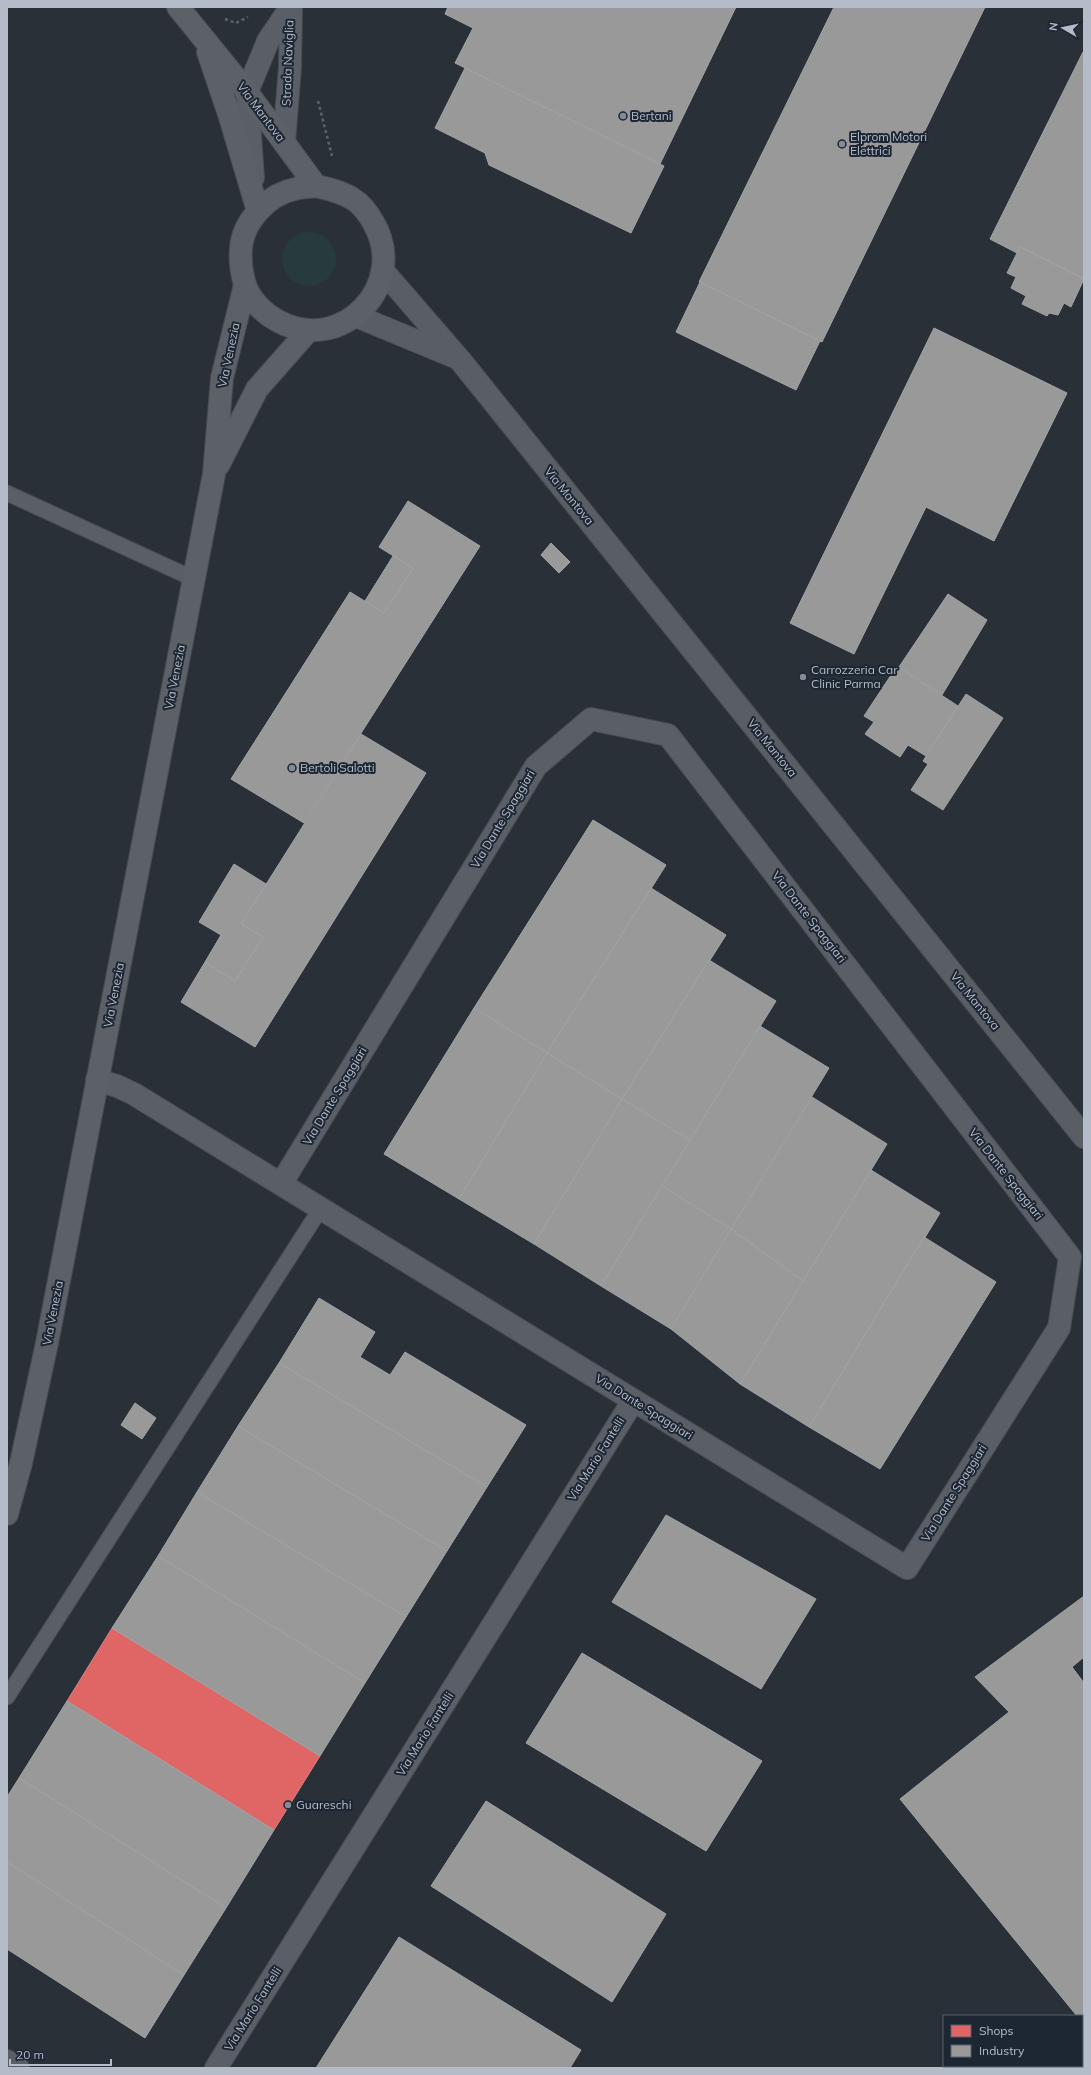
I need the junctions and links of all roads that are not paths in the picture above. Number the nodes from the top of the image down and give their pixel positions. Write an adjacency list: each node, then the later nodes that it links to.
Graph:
1 (178, 7): 3 (main road, Via Mantova)
2 (291, 7): 4 (street, Strada Naviglia); 5 (street, Strada Naviglia)
3 (204, 40): 4 (main road, Via Mantova); 7 (main road, Via Mantova)
4 (246, 92): 5 (main road, Via Mantova); 7 (street, Strada Naviglia)
5 (284, 142): 6 (main road, Via Mantova)
6 (316, 186): 7 (main road); 8 (main road)
7 (256, 207): 9 (main road)
8 (383, 270): 10 (main road); 12 (main road, Via Mantova)
9 (245, 285): 11 (main road); 13 (main road, Via Venezia)
10 (356, 316): 11 (main road); 12 (main road, Via Mantova)
11 (308, 331): 13 (main road, Via Venezia)
12 (460, 360): 17 (main road, Via Mantova)
13 (214, 474): 15 (main road, Via Venezia)
14 (7, 493): 15 (lane)
15 (194, 579): 16 (main road, Via Venezia)
16 (97, 1080): 18 (street, Via Dante Spaggiari); 21 (main road, Via Venezia)
17 (1084, 1137)
18 (281, 1184): 19 (street, Via Dante Spaggiari); 20 (street, Via Dante Spaggiari)
19 (321, 1208): 20 (street, Via Dante Spaggiari); 22 (lane)
20 (633, 1400): 23 (street, Via Mario Fantelli)
21 (7, 1514)
22 (7, 1698)
23 (216, 2068)

